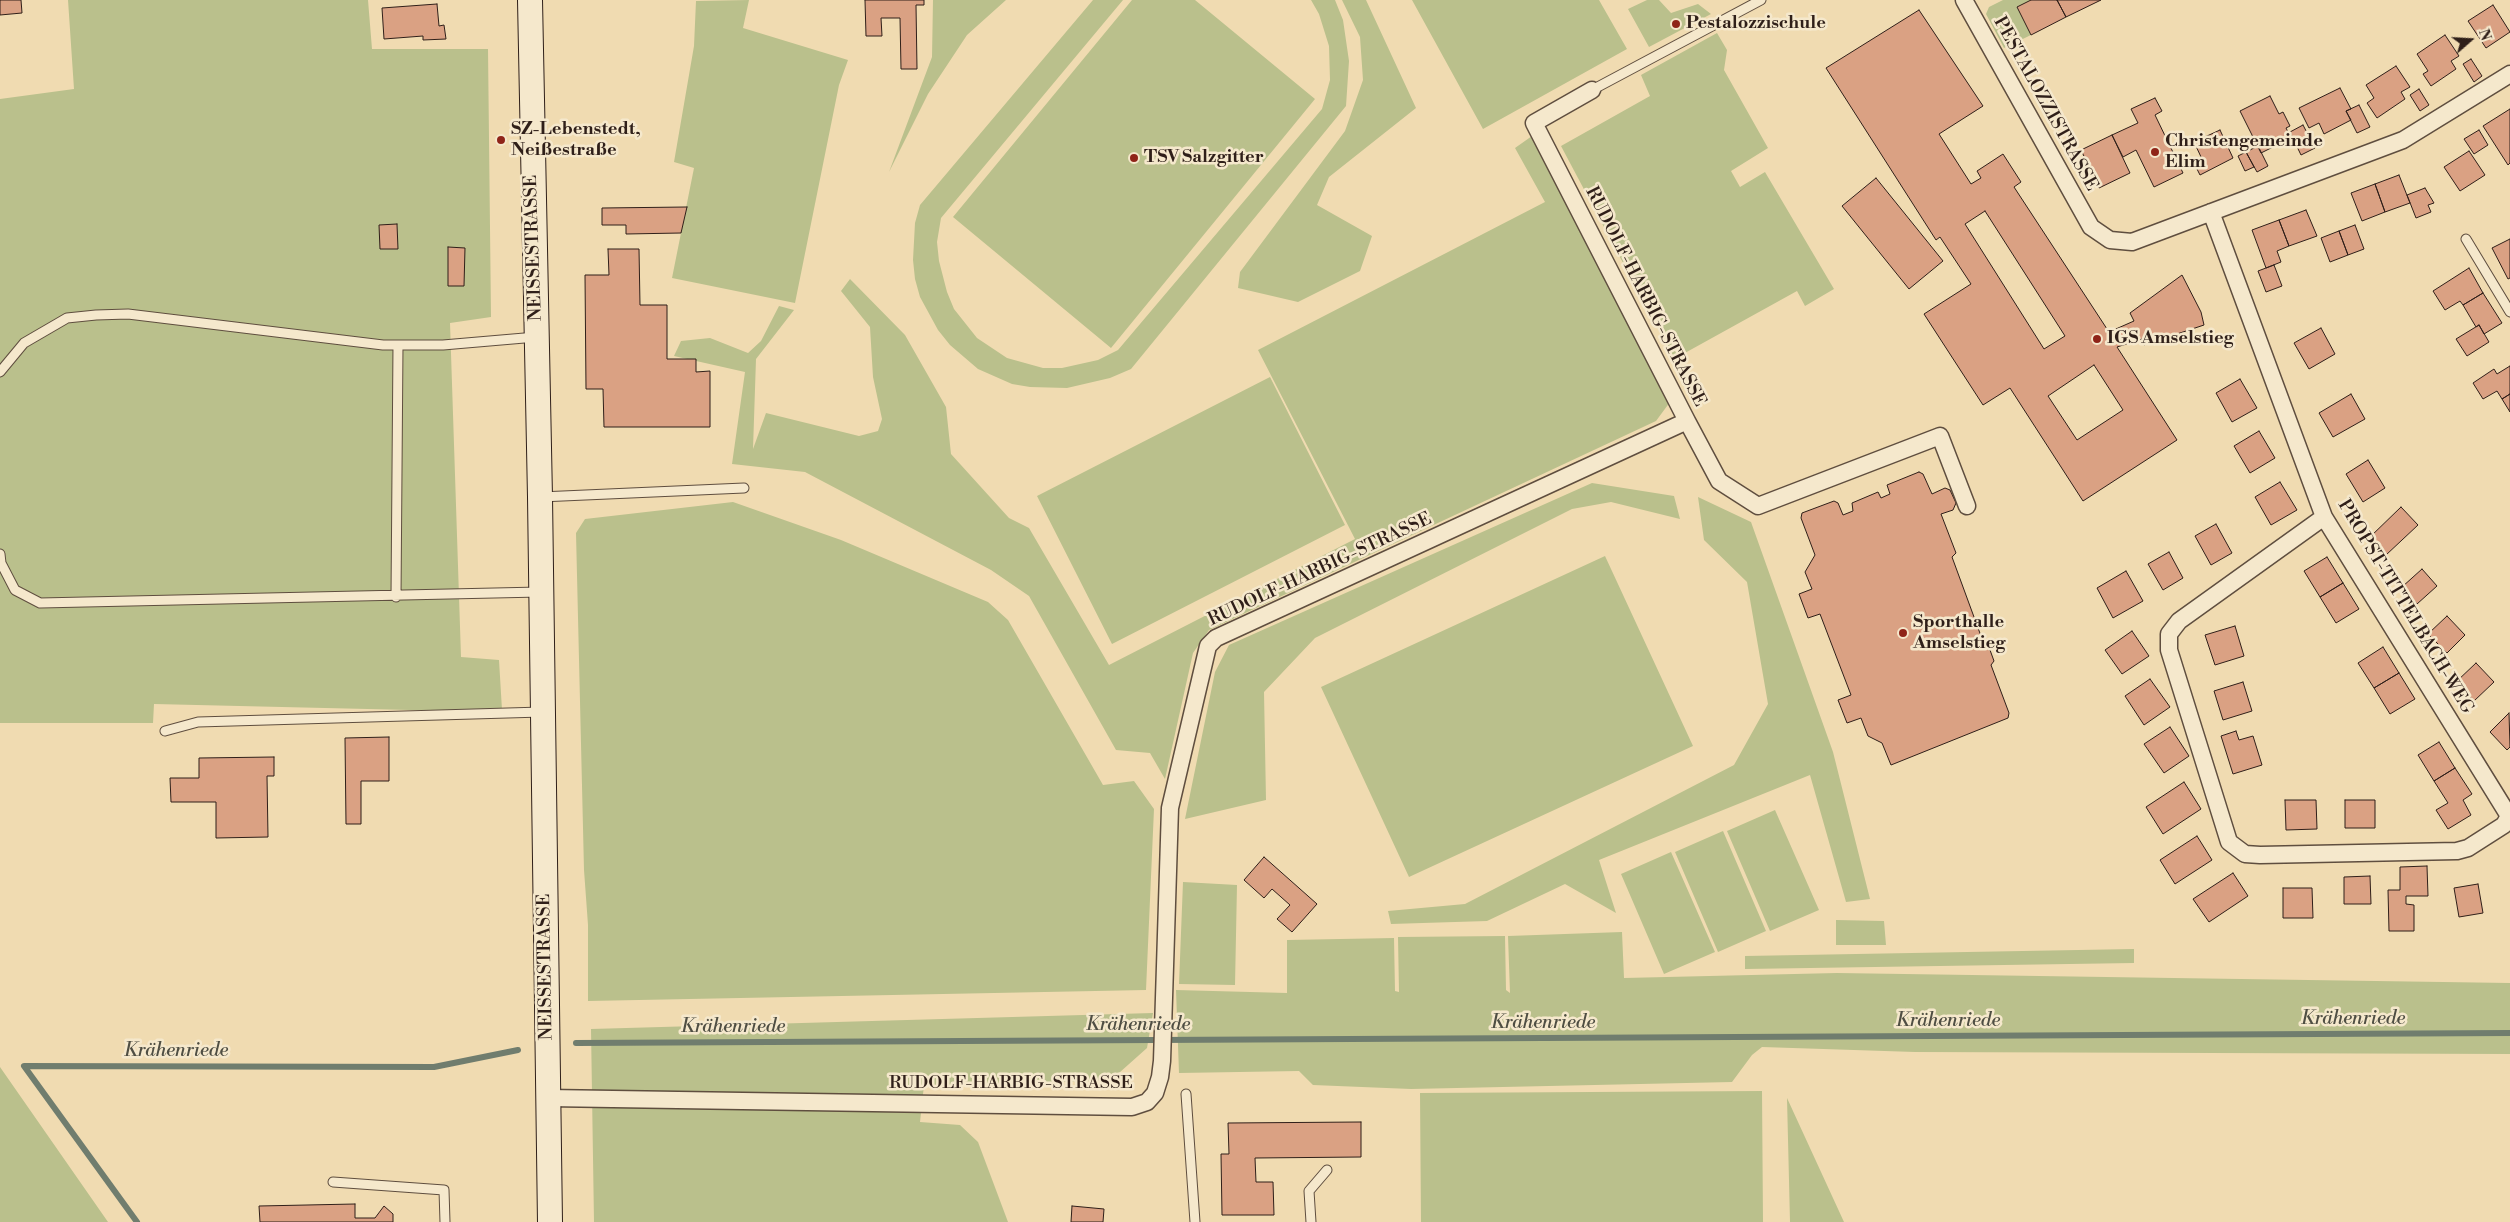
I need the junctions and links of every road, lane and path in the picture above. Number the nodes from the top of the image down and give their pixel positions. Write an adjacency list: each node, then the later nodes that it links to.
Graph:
1 (530, 0): 9 (street, NEISSESTRASSE)
2 (1761, 0): 5 (lane, RUDOLF-HARBIG-STRASSE)
3 (1967, 1): 6 (street, PESTALOZZISTRASSE)
4 (2510, 74): 6 (street)
5 (1592, 90): 12 (street, RUDOLF-HARBIG-STRASSE)
6 (2211, 212): 16 (street, PROPST-TITTELBACH-WEG)
7 (2466, 239): 8 (lane)
8 (2510, 312)
9 (537, 337): 10 (lane); 14 (street, NEISSESTRASSE)
10 (398, 345): 11 (lane); 19 (lane)
11 (0, 372)
12 (1687, 421): 15 (street); 24 (street, RUDOLF-HARBIG-STRASSE)
13 (744, 488): 14 (lane)
14 (540, 497): 18 (street, NEISSESTRASSE)
15 (1967, 506)
16 (2324, 517): 22 (street, PROPST-TITTELBACH-WEG); 22 (street)
17 (0, 554): 19 (lane)
18 (540, 592): 19 (lane); 20 (street, NEISSESTRASSE)
19 (396, 597)
20 (543, 712): 21 (lane); 24 (street, NEISSESTRASSE)
21 (165, 731)
22 (2510, 816)
23 (1186, 1094): 29 (lane)
24 (548, 1098): 28 (street, NEISSESTRASSE)
25 (1326, 1170): 30 (lane)
26 (333, 1182): 27 (lane)
27 (445, 1222)
28 (550, 1222)
29 (1195, 1222)
30 (1311, 1222)

